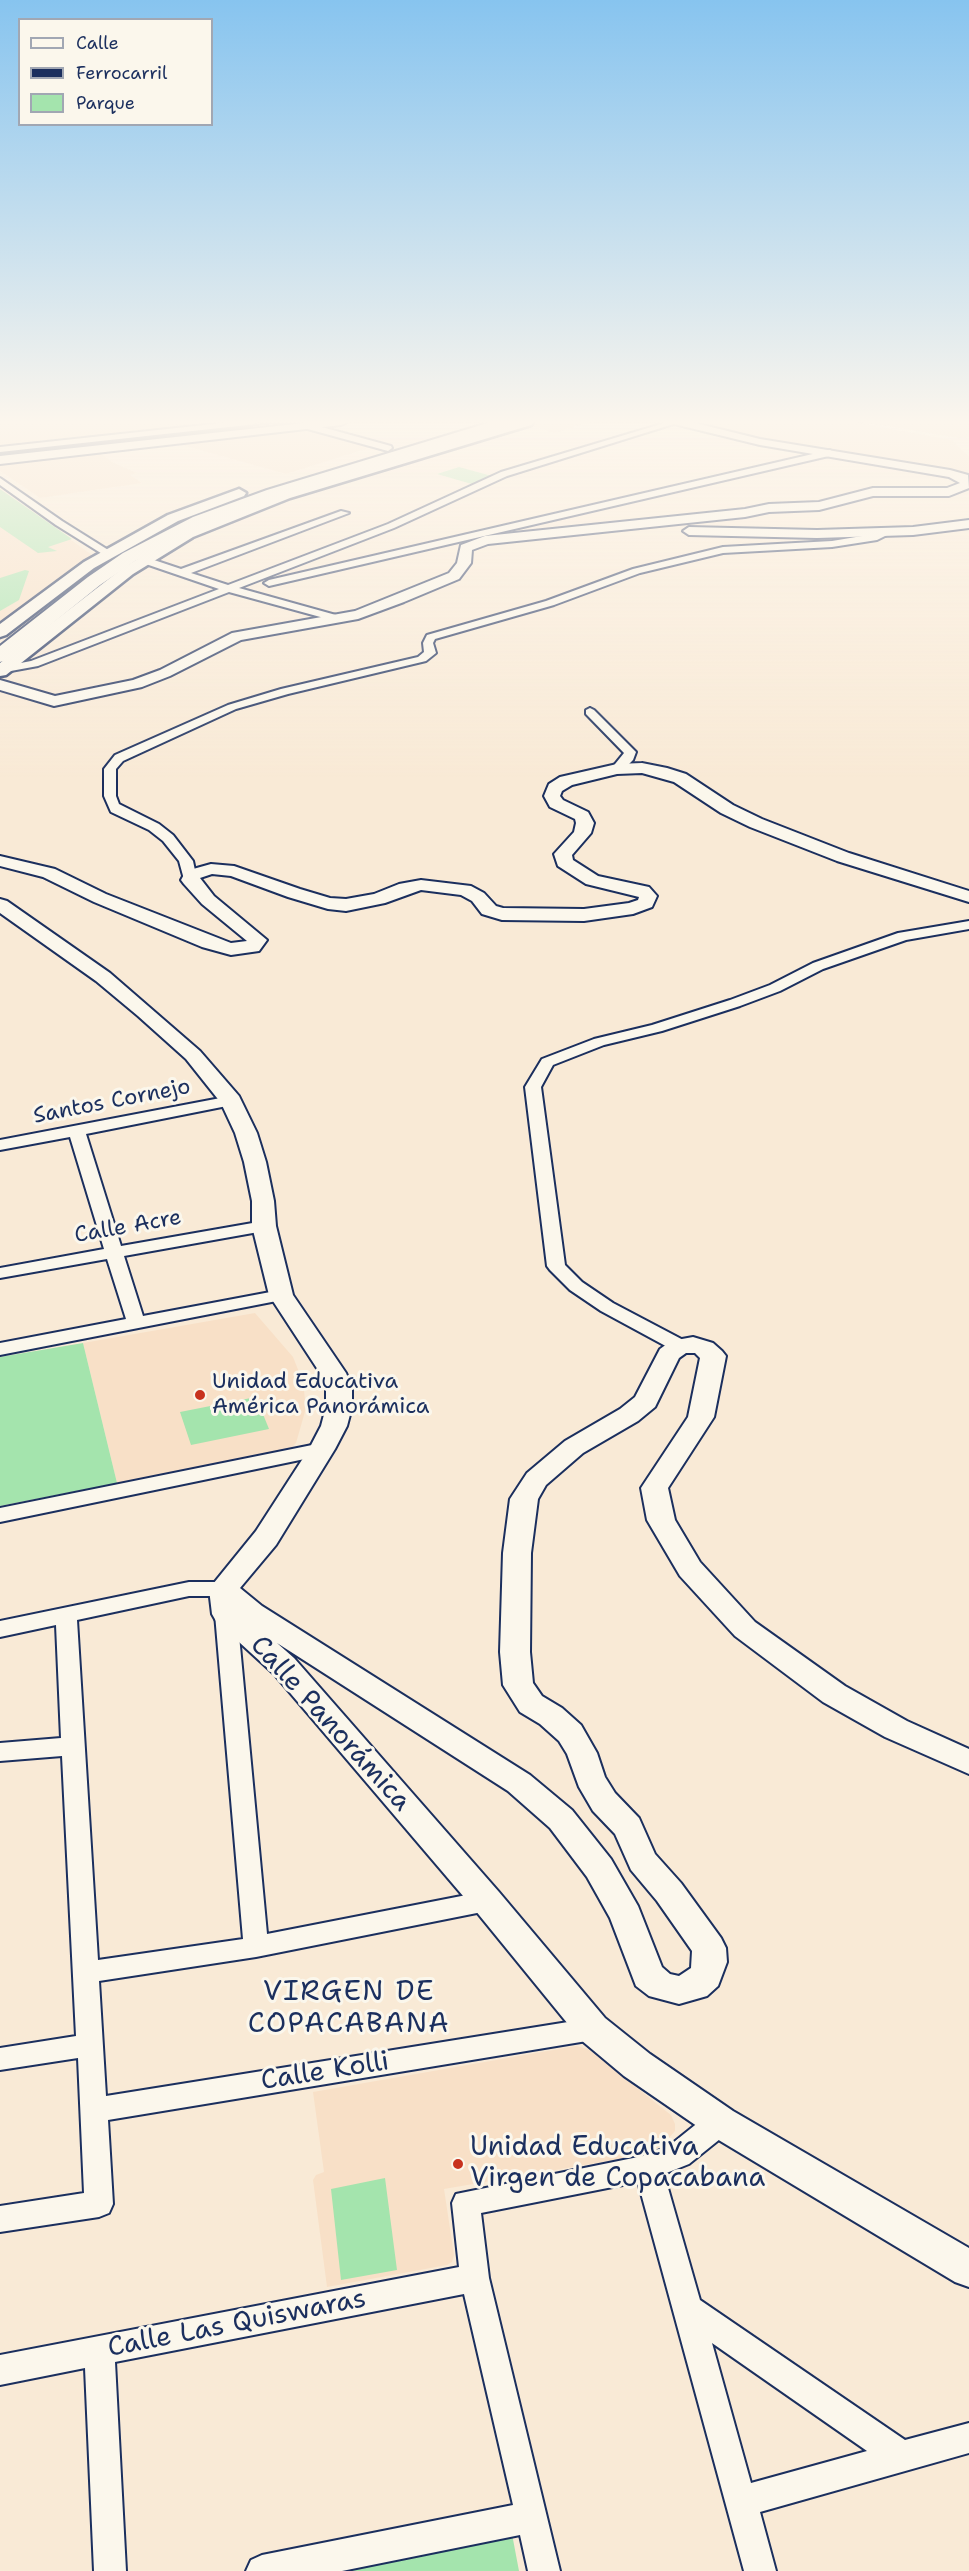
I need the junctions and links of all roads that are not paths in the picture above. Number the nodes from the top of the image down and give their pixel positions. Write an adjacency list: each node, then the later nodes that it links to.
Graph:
1 (90, 542): 13 (street)
2 (128, 542): 13 (main road)
3 (144, 542): 19 (highway)
4 (158, 542): 20 (highway)
5 (174, 542): 14 (main road)
6 (266, 542): 15 (street)
7 (350, 542): 16 (street)
8 (442, 542): 11 (street)
9 (477, 542): 12 (street)
10 (845, 542): 25 (street)
11 (438, 543): 12 (street); 16 (street)
12 (466, 548): 17 (street)
13 (108, 553): 18 (main road)
14 (144, 560): 15 (street); 20 (main road)
15 (181, 573): 16 (street)
16 (229, 589): 17 (street); 20 (street)
17 (339, 619): 21 (street)
18 (0, 632)
19 (0, 646)
20 (1, 666)
21 (0, 686)
22 (590, 712): 23 (street)
23 (617, 769): 25 (street); 26 (street)
24 (0, 861): 25 (street)
25 (190, 880)
26 (969, 897)
27 (0, 905): 29 (street)
28 (969, 926): 37 (street)
29 (231, 1101): 30 (street, Santos Cornejo); 32 (street)
30 (77, 1132): 31 (street, Santos Cornejo); 33 (street)
31 (0, 1145)
32 (264, 1226): 33 (street, Calle Acre); 35 (street)
33 (114, 1252): 34 (street, Calle Acre); 36 (street)
34 (0, 1273)
35 (281, 1295): 36 (street); 39 (street)
36 (136, 1323): 38 (street)
37 (680, 1346): 41 (street); 46 (street)
38 (0, 1348)
39 (322, 1449): 40 (street); 41 (street)
40 (0, 1515)
41 (225, 1602): 42 (street); 47 (street, Calle Panorámica); 48 (street)
42 (66, 1615): 43 (street); 44 (street)
43 (0, 1629)
44 (72, 1746): 45 (street); 49 (street)
45 (0, 1752)
46 (969, 1762)
47 (487, 1901): 48 (street); 50 (street, Calle Panorámica)
48 (256, 1947): 49 (street)
49 (86, 1973): 51 (street)
50 (592, 2028): 53 (street, Calle Kolli); 54 (street, Calle Panorámica)
51 (89, 2045): 52 (street); 53 (street)
52 (0, 2059)
53 (94, 2110): 56 (street)
54 (720, 2122): 55 (street); 57 (street, Calle Panorámica)
55 (648, 2167): 58 (street); 59 (street)
56 (0, 2219)
57 (969, 2269)
58 (475, 2278): 60 (street, Calle Las Quiswaras); 65 (street)
59 (686, 2308): 63 (street); 64 (street)
60 (99, 2350): 61 (street, Calle Las Quiswaras); 66 (street)
61 (0, 2370)
62 (969, 2438): 63 (street)
63 (904, 2458): 64 (street)
64 (741, 2502): 69 (street)
65 (532, 2517): 67 (street); 68 (street)
66 (110, 2571)
67 (262, 2571)
68 (544, 2571)
69 (760, 2571)

